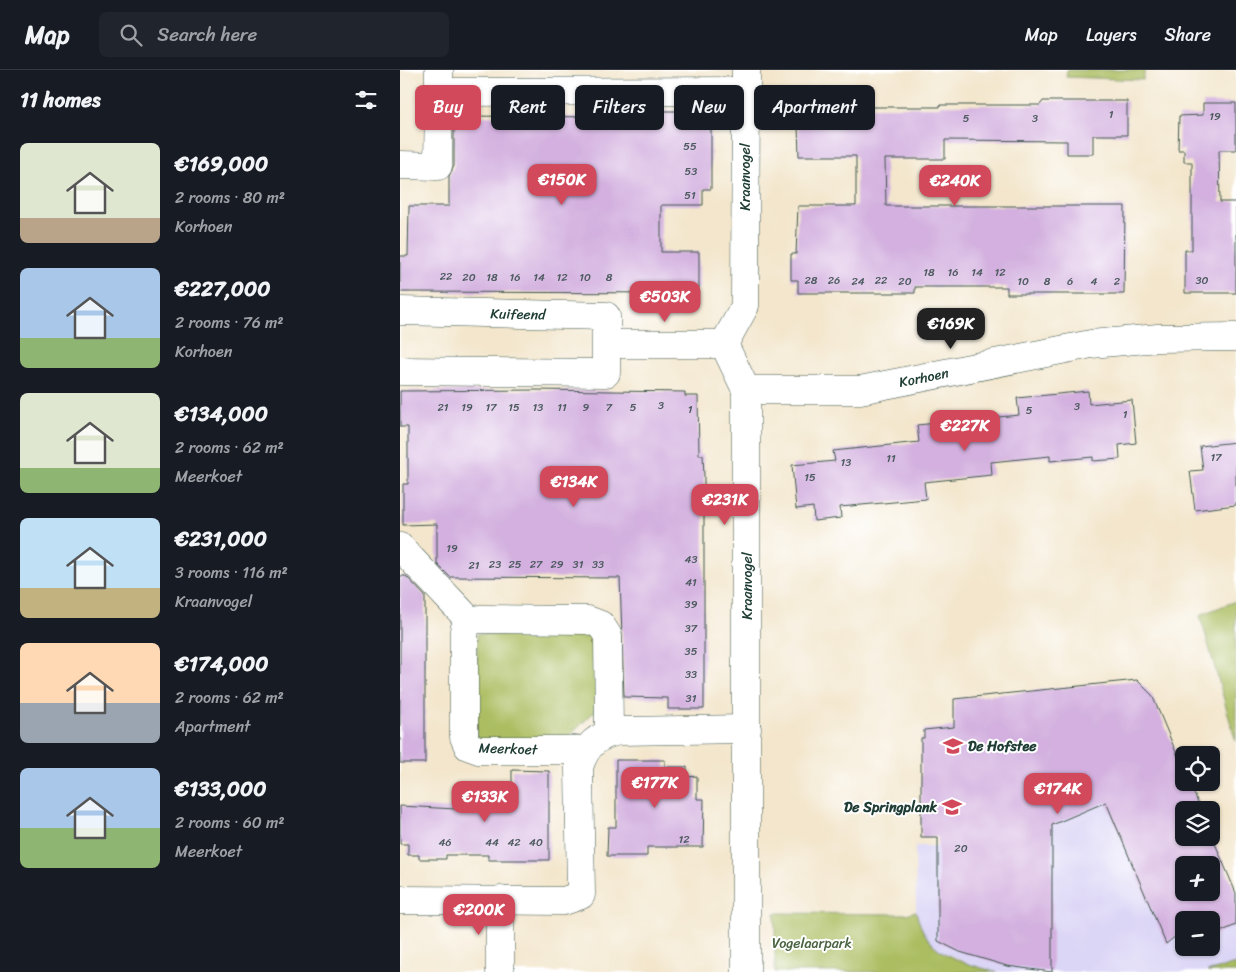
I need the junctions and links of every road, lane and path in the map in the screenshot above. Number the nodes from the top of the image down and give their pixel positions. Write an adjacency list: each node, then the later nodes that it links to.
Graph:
1 (439, 81): 2 (street); 3 (street)
2 (746, 81): 7 (street, Kraanvogel)
3 (400, 164)
4 (400, 311): 6 (street, Kuifeend)
5 (1236, 337): 9 (street, Korhoen)
6 (606, 344): 7 (street); 8 (street, Kuifeend)
7 (724, 344): 9 (street, Kraanvogel)
8 (400, 371)
9 (746, 390): 12 (street, Kraanvogel)
10 (400, 548): 11 (street)
11 (470, 621): 13 (street); 14 (street, Meerkoet)
12 (751, 723): 13 (street); 18 (street, Kraanvogel)
13 (609, 733): 14 (street)
14 (586, 750): 16 (street)
15 (400, 900): 16 (street)
16 (500, 900): 17 (street)
17 (500, 972)
18 (746, 972)

